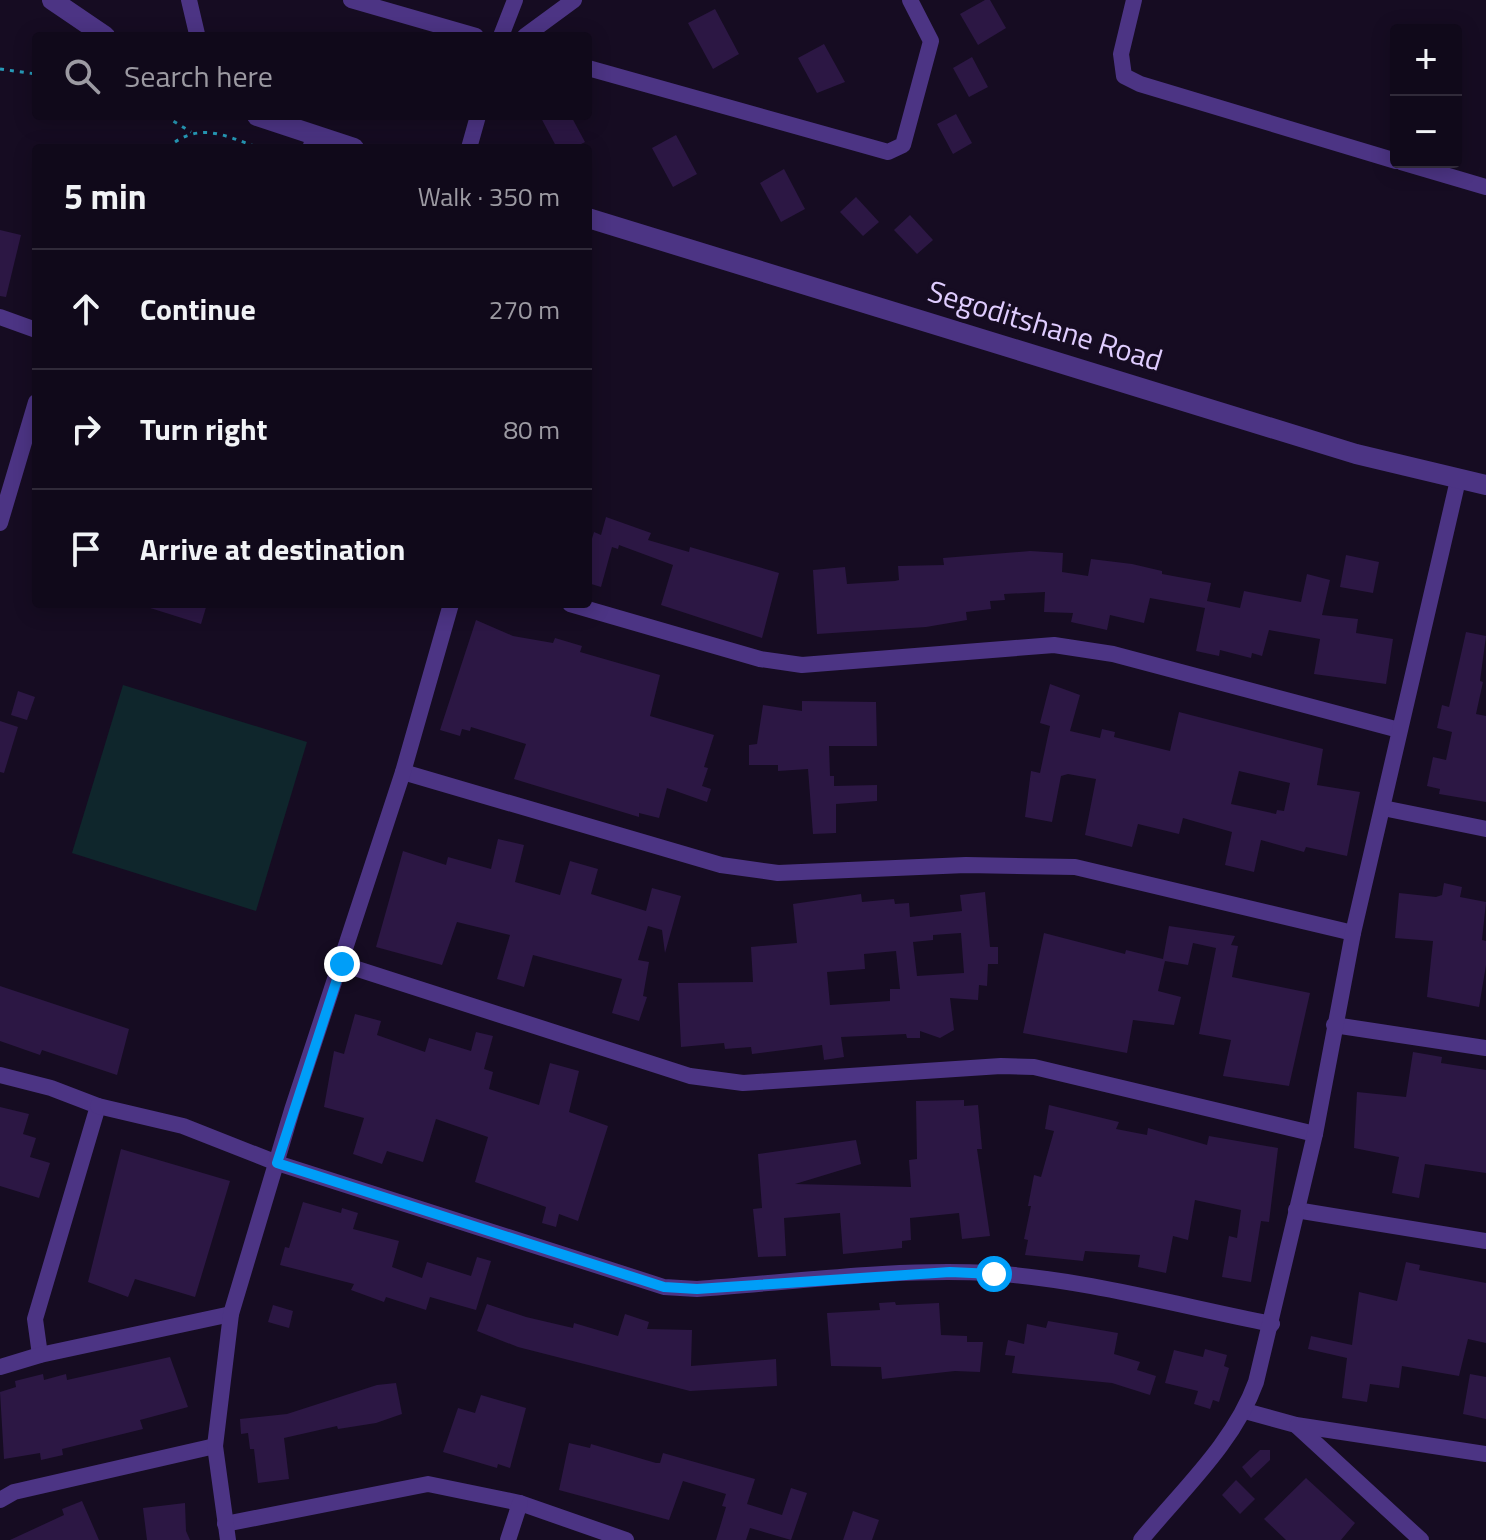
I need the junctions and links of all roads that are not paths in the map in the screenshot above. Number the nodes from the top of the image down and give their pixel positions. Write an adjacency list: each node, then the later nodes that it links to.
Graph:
1 (52, 0): 8 (street)
2 (189, 0): 9 (street)
3 (351, 0): 10 (street)
4 (515, 0): 11 (street)
5 (574, 0): 12 (street)
6 (910, 0): 13 (street)
7 (1134, 0): 18 (street)
8 (99, 32)
9 (197, 32)
10 (462, 32)
11 (503, 32)
12 (530, 32)
13 (592, 69)
14 (265, 120): 16 (street)
15 (477, 120): 17 (street)
16 (308, 142)
17 (470, 144)
18 (1390, 159)
19 (1422, 168): 20 (street)
20 (1486, 187)
21 (592, 219): 25 (street, Segoditshane Road)
22 (0, 317): 23 (street)
23 (32, 329)
24 (32, 415): 27 (street)
25 (1458, 480): 26 (street, Segoditshane Road); 30 (street)
26 (1486, 485)
27 (0, 523)
28 (450, 608): 31 (street)
29 (584, 608): 30 (street)
30 (1399, 730): 32 (street)
31 (403, 772): 34 (street); 35 (street)
32 (1383, 808): 33 (street); 34 (street)
33 (1486, 829)
34 (1353, 933): 36 (street)
35 (342, 964): 40 (street); 41 (street)
36 (1334, 1025): 37 (street); 40 (street)
37 (1486, 1048)
38 (0, 1075): 39 (street)
39 (98, 1106): 41 (street); 46 (street)
40 (1315, 1134): 42 (street)
41 (277, 1163): 44 (street); 45 (street)
42 (1296, 1210): 43 (street); 45 (street)
43 (1486, 1241)
44 (231, 1314): 46 (street); 50 (street)
45 (1272, 1324): 48 (street)
46 (40, 1355): 47 (street)
47 (0, 1367)
48 (1245, 1411): 49 (street); 57 (street)
49 (1296, 1425): 51 (street); 58 (street)
50 (215, 1446): 52 (street); 54 (street)
51 (1486, 1454)
52 (0, 1500)
53 (520, 1503): 54 (street); 55 (street); 56 (street)
54 (226, 1532)
55 (508, 1540)
56 (626, 1540)
57 (1141, 1540)
58 (1421, 1540)

